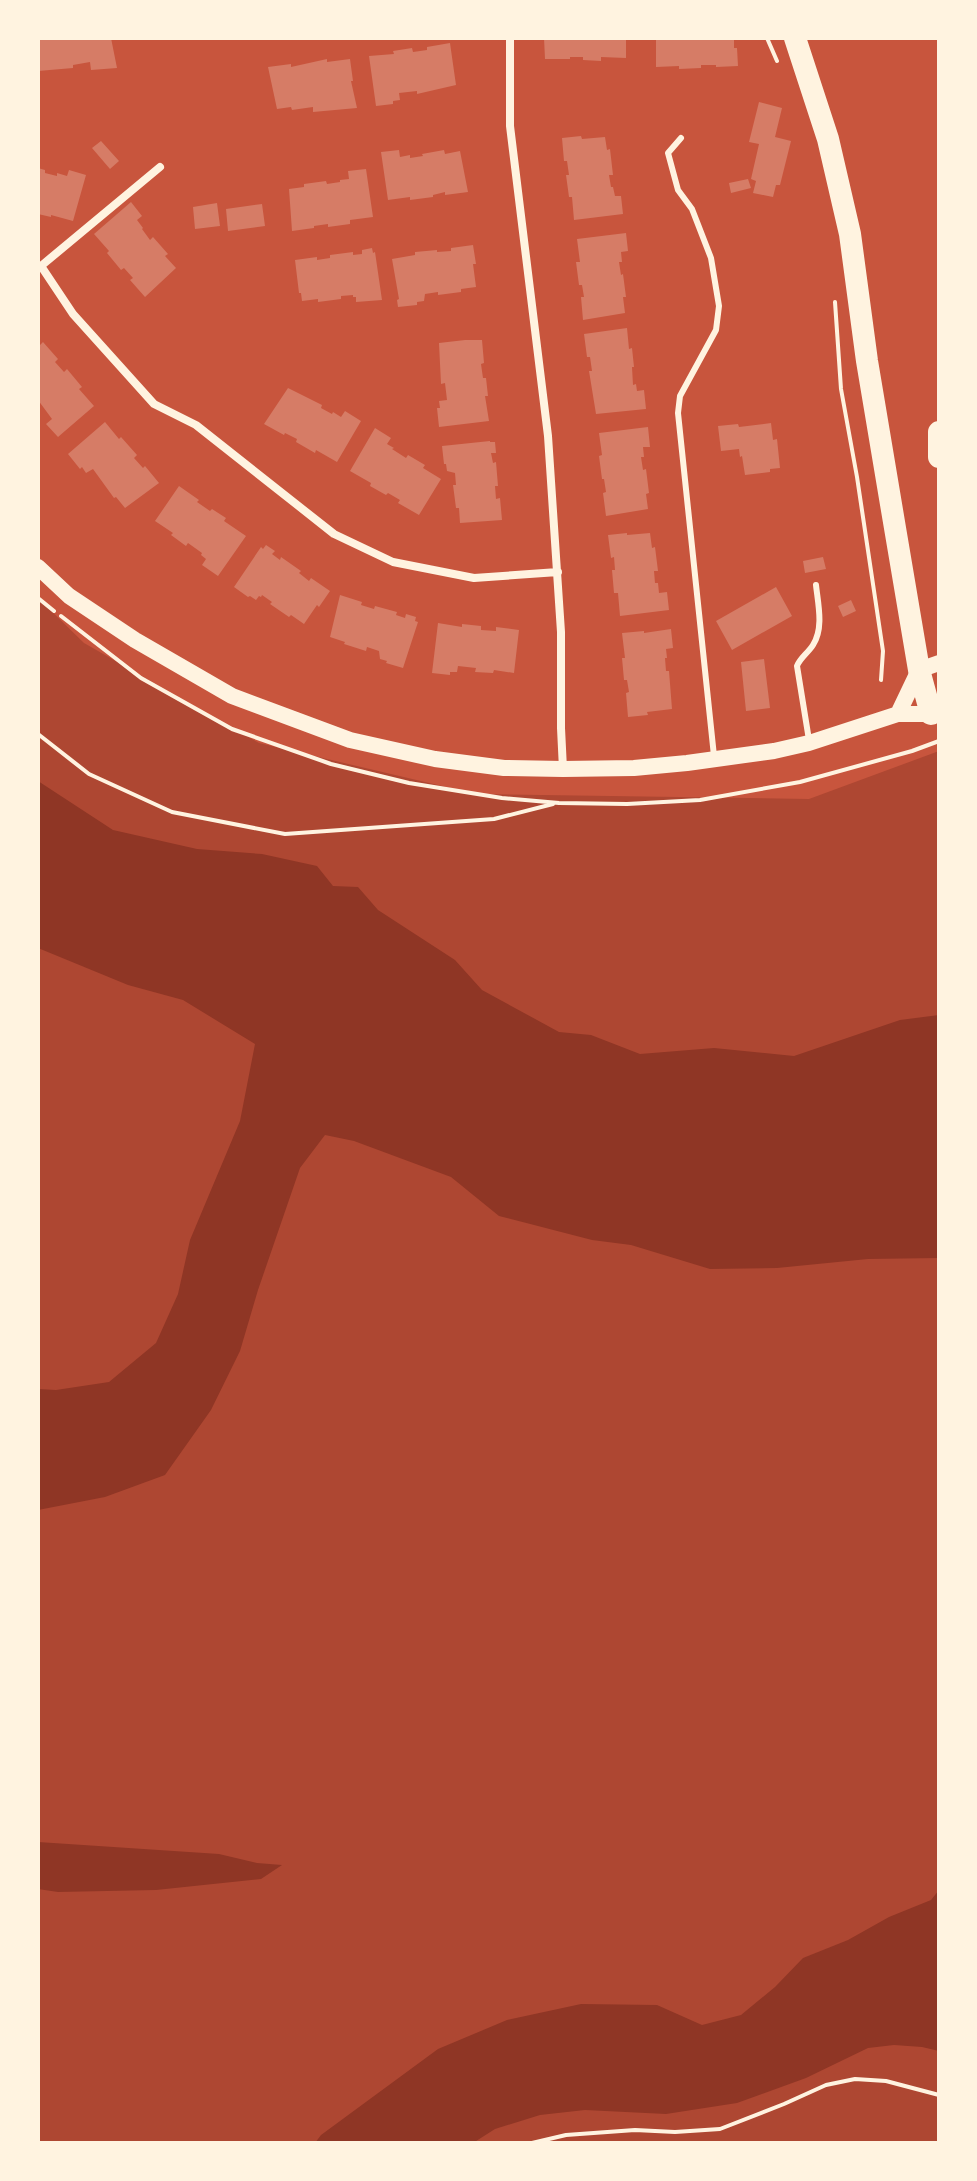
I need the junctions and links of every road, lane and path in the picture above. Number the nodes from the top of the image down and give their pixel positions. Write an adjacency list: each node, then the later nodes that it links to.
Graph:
1 (510, 38): 11 (street)
2 (767, 38): 4 (path)
3 (795, 38): 13 (highway)
4 (779, 64)
5 (681, 138): 21 (lane)
6 (160, 167): 11 (street)
7 (835, 301): 14 (path)
8 (939, 432): 9 (highway)
9 (939, 457)
10 (38, 567): 22 (main road)
11 (558, 572): 22 (street)
12 (816, 585): 19 (lane)
13 (929, 666): 15 (main road); 16 (highway)
14 (881, 680)
15 (898, 714): 16 (main road); 19 (main road)
16 (931, 714)
17 (38, 734): 23 (path)
18 (939, 741): 20 (path)
19 (809, 743): 21 (main road)
20 (912, 751)
21 (715, 760): 22 (main road)
22 (563, 769)
23 (559, 803)
24 (939, 2095): 25 (path)
25 (532, 2143)

